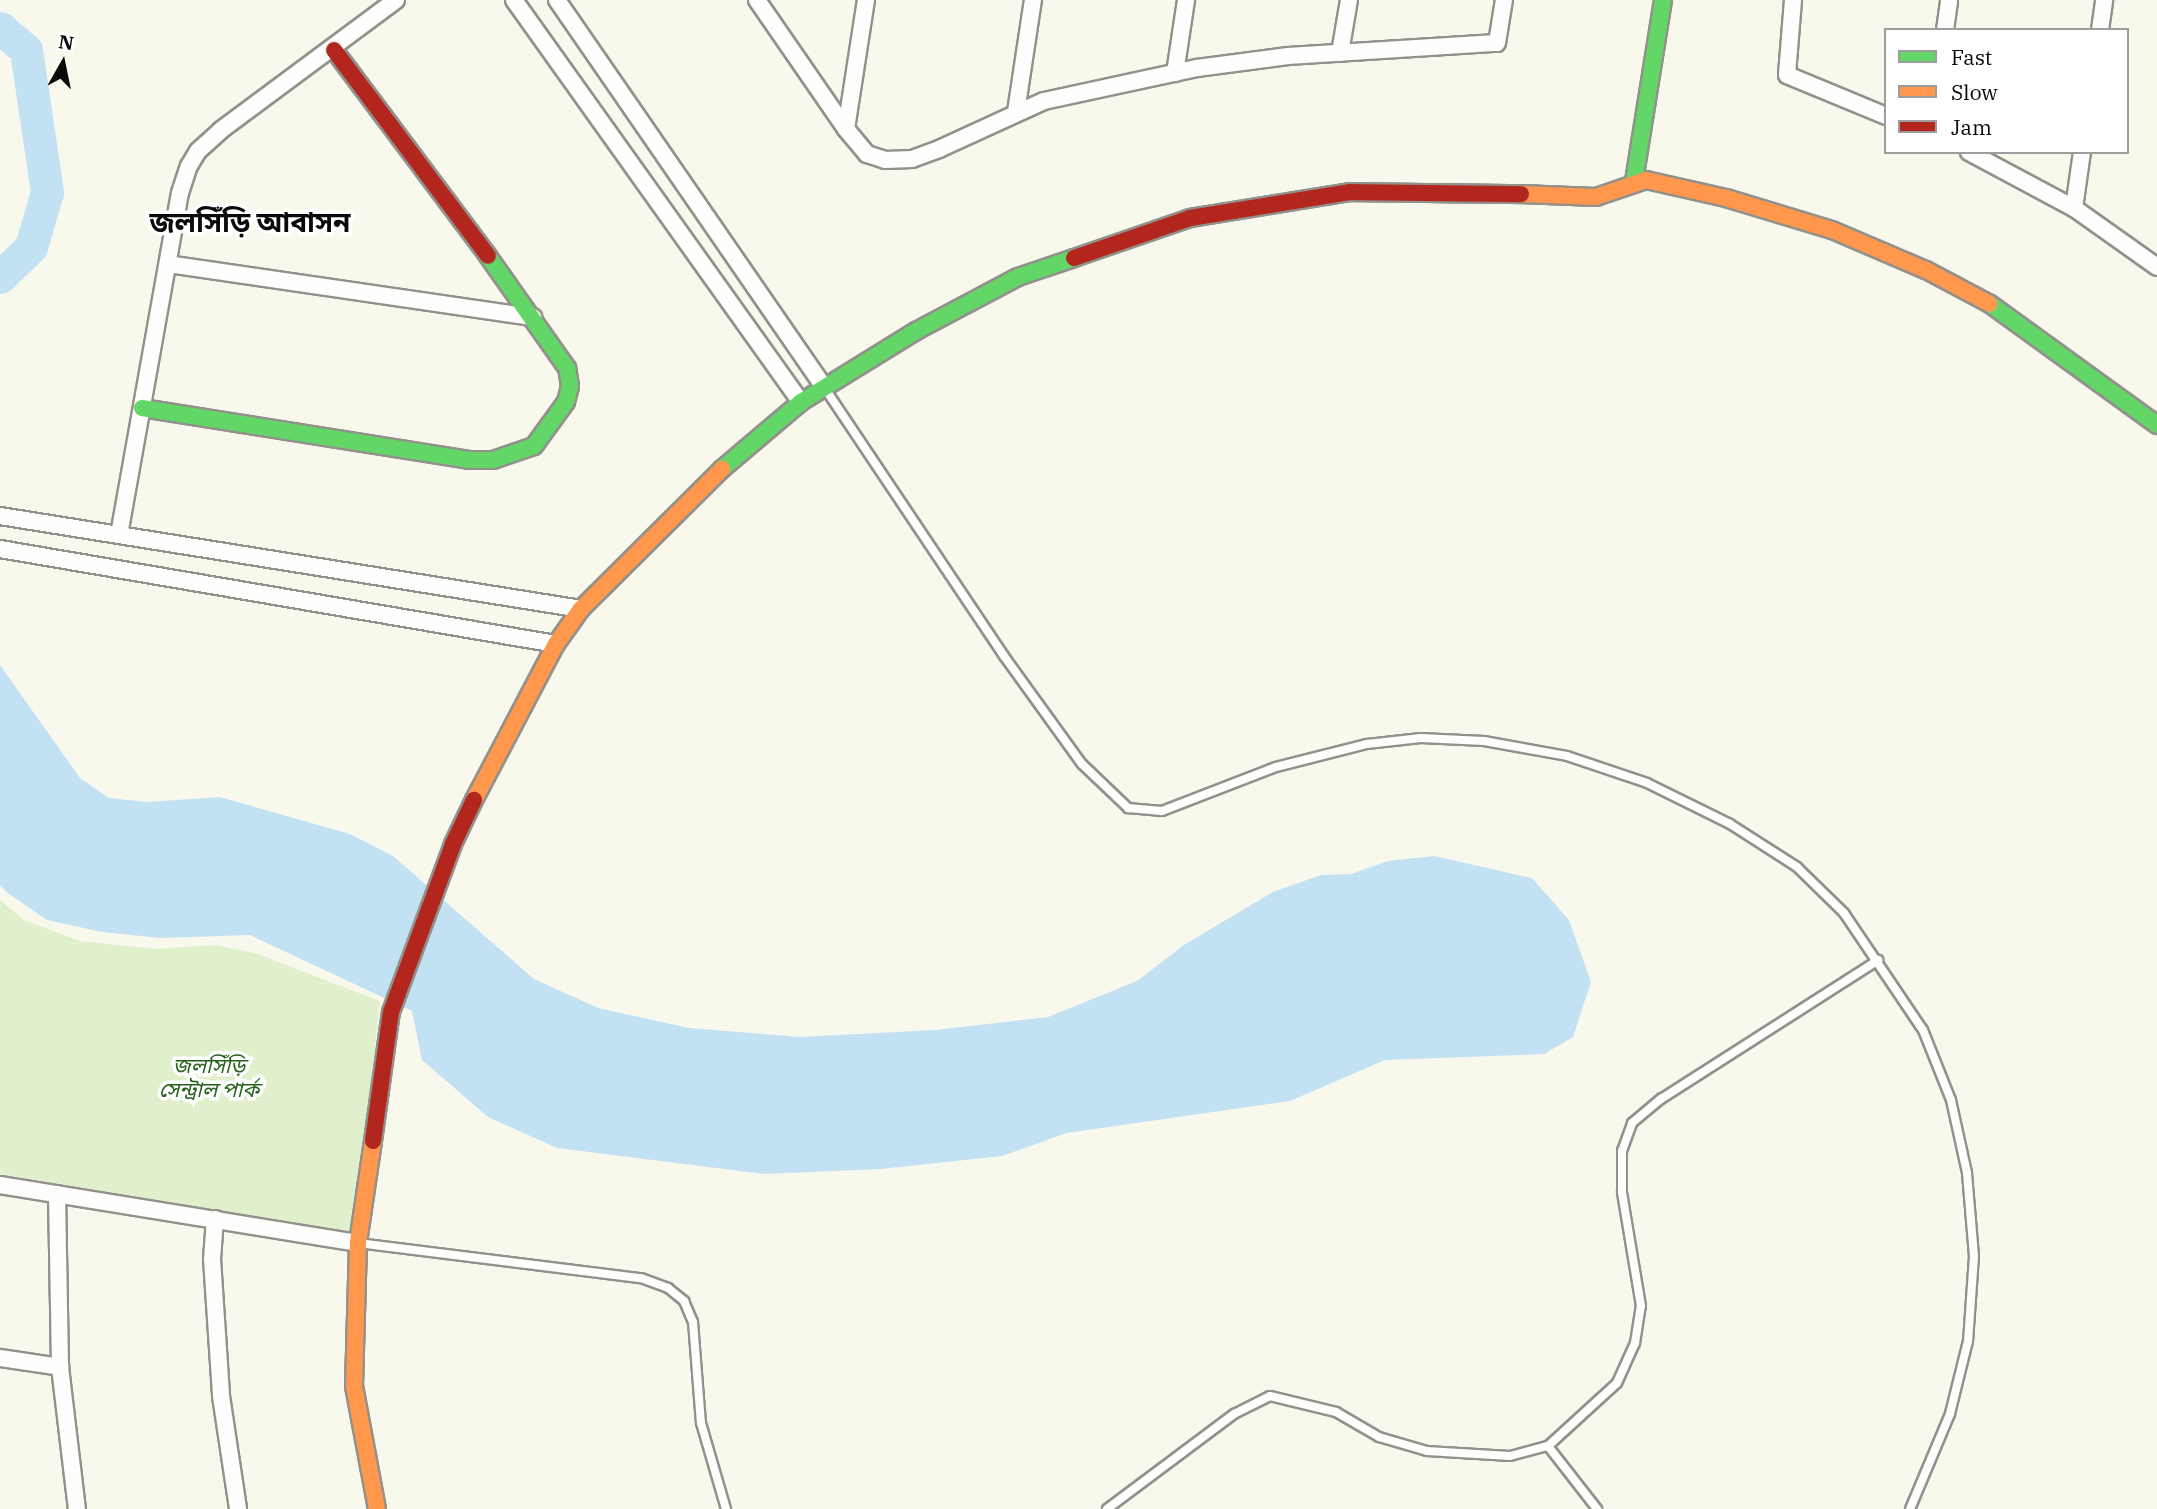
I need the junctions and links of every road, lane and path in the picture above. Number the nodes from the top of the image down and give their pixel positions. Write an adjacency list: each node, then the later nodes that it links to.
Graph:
1 (396, 0): 16 (street)
2 (514, 0): 30 (street)
3 (557, 0): 29 (street)
4 (757, 0): 21 (street)
5 (866, 0): 21 (street)
6 (1033, 0): 19 (street)
7 (1186, 0): 18 (street)
8 (1349, 0): 17 (street)
9 (1504, 0): 17 (street)
10 (1663, 0): 24 (street)
11 (1793, 0): 20 (street)
12 (1949, 0): 14 (street)
13 (2104, 0): 15 (street)
14 (1945, 28)
15 (2100, 28)
16 (334, 50): 26 (street); 28 (street)
17 (1340, 53): 18 (street)
18 (1175, 73): 19 (street)
19 (1016, 112): 21 (street)
20 (1884, 115)
21 (846, 129)
22 (1973, 154): 25 (street)
23 (2082, 154): 25 (street)
24 (1634, 181): 29 (street); 32 (street)
25 (2074, 208): 27 (street)
26 (167, 264): 28 (street); 31 (street)
27 (2157, 267)
28 (533, 317): 31 (street)
29 (824, 387): 30 (street); 38 (lane)
30 (801, 402): 36 (street)
31 (142, 408): 34 (street)
32 (2157, 425)
33 (0, 516): 34 (street)
34 (119, 535): 36 (street)
35 (0, 549): 37 (street)
36 (581, 609): 37 (street)
37 (556, 644): 42 (street)
38 (1878, 960): 45 (lane); 52 (lane)
39 (0, 1185): 40 (street)
40 (57, 1194): 41 (street); 44 (street)
41 (215, 1219): 42 (street); 47 (street)
42 (358, 1242): 48 (street); 49 (lane)
43 (0, 1359): 44 (street)
44 (60, 1367): 46 (street)
45 (1548, 1446): 50 (lane); 51 (lane)
46 (77, 1509)
47 (238, 1509)
48 (377, 1509)
49 (726, 1509)
50 (1107, 1509)
51 (1597, 1509)
52 (1910, 1509)

